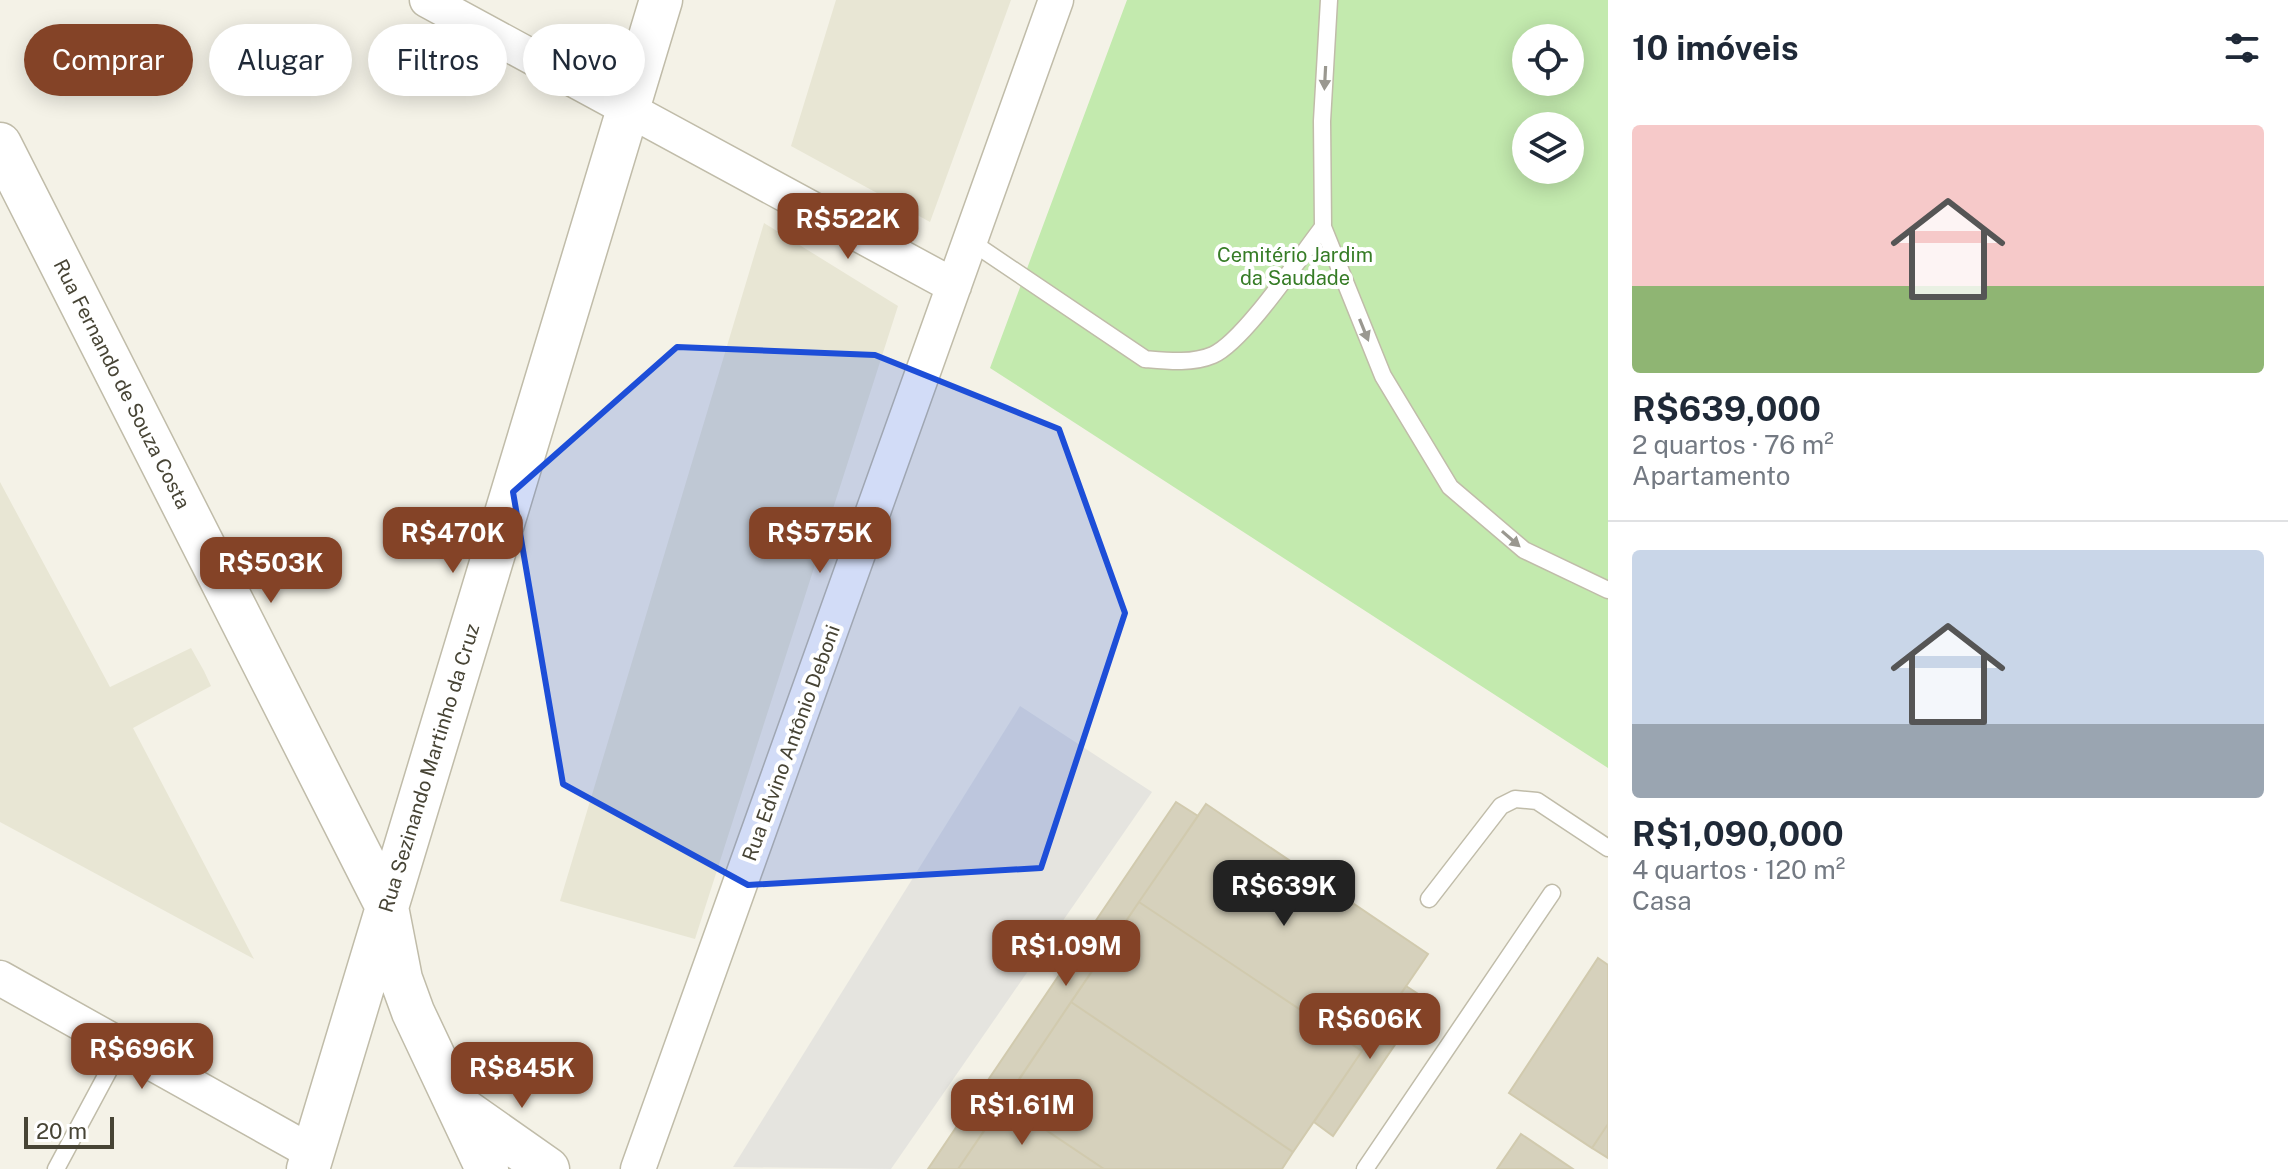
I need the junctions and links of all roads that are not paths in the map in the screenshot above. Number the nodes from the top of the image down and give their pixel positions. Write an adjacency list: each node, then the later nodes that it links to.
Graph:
1 (427, 0): 5 (street)
2 (661, 0): 5 (street, Rua Sezinando Martinho da Cruz)
3 (1056, 0): 8 (street, Rua Edvino Antônio Deboni)
4 (1329, 0): 7 (lane, one-way to 7)
5 (628, 110): 9 (street); 14 (street, Rua Sezinando Martinho da Cruz)
6 (0, 144): 14 (street, Rua Fernando de Souza Costa)
7 (1323, 227): 8 (lane); 10 (lane, one-way to 10)
8 (970, 241): 9 (street, Rua Edvino Antônio Deboni)
9 (954, 286): 22 (street, Rua Edvino Antônio Deboni)
10 (1608, 590)
11 (1608, 848): 13 (lane)
12 (1552, 893): 23 (lane)
13 (1429, 899)
14 (387, 907): 17 (street, Rua Fernando de Souza Costa); 18 (street, Rua Sezinando Martinho da Cruz)
15 (0, 978): 16 (street)
16 (122, 1046): 18 (street); 19 (lane)
17 (456, 1105): 20 (street, Rua Fernando de Souza Costa); 21 (street)
18 (310, 1161)
19 (56, 1169)
20 (487, 1169)
21 (548, 1169)
22 (638, 1169)
23 (1365, 1169)

